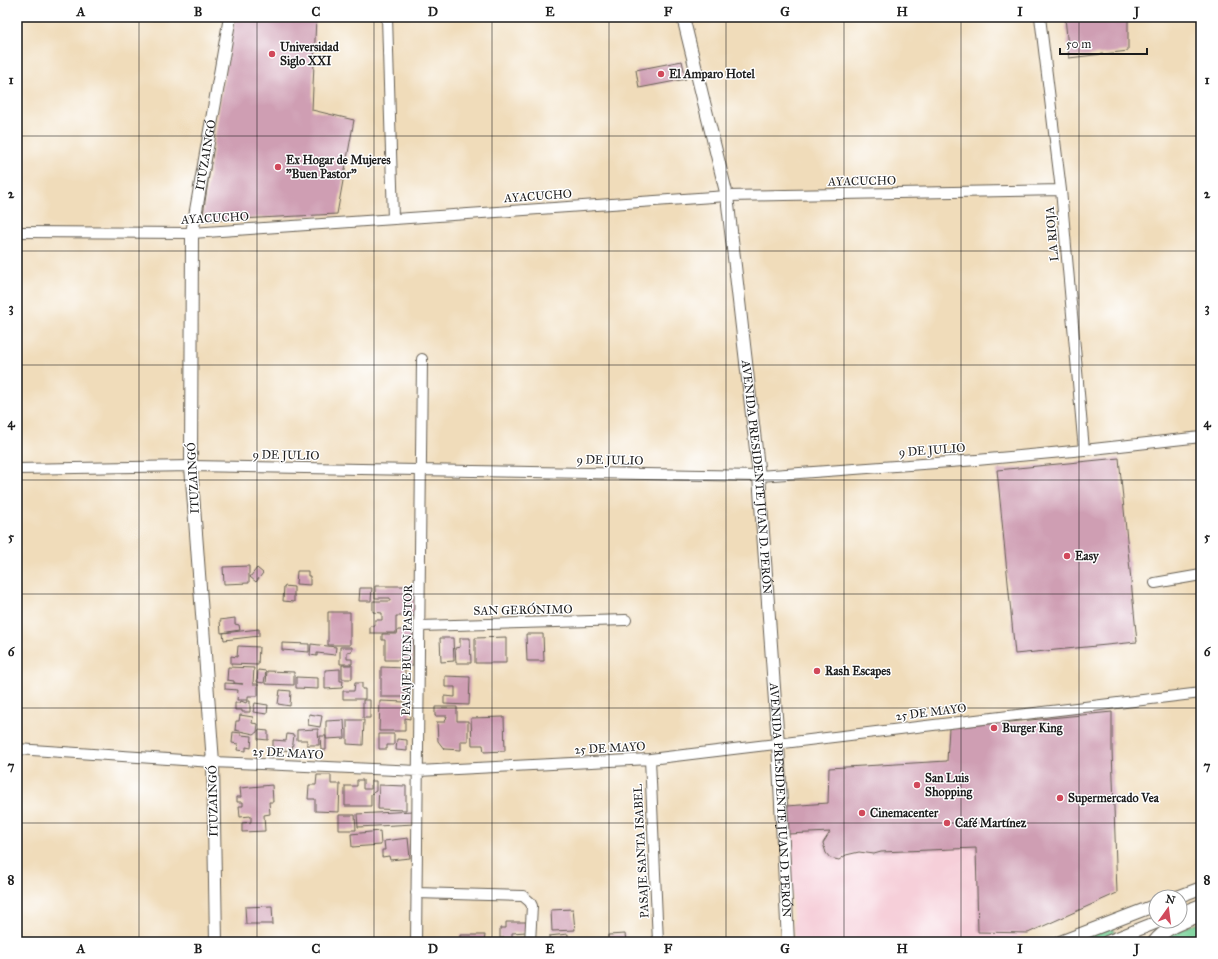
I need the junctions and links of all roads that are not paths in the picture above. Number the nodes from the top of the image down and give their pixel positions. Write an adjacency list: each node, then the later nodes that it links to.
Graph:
1 (230, 17): 9 (street, ITUZAINGÓ)
2 (387, 17): 7 (street)
3 (683, 17): 6 (street, AVENIDA PRESIDENTE JUAN D. PERÓN)
4 (1040, 17): 5 (street, LA RIOJA)
5 (1061, 190): 6 (street, AYACUCHO); 12 (street, LA RIOJA)
6 (727, 196): 7 (street, AYACUCHO); 16 (street, AVENIDA PRESIDENTE JUAN D. PERÓN)
7 (393, 219): 9 (street, AYACUCHO)
8 (17, 232): 9 (street, AYACUCHO)
9 (192, 233): 13 (street, ITUZAINGÓ)
10 (422, 359): 15 (street, PASAJE BUEN PASTOR)
11 (1201, 437): 12 (street, 9 DE JULIO)
12 (1084, 450): 16 (street, 9 DE JULIO)
13 (191, 466): 14 (street, 9 DE JULIO); 15 (street, 9 DE JULIO); 25 (street, ITUZAINGÓ)
14 (17, 470)
15 (421, 471): 16 (street, 9 DE JULIO); 20 (street, PASAJE BUEN PASTOR)
16 (759, 476): 22 (street, AVENIDA PRESIDENTE JUAN D. PERÓN)
17 (1201, 575): 18 (street)
18 (1155, 583)
19 (626, 620): 20 (street, SAN GERÓNIMO)
20 (420, 626): 26 (street, PASAJE BUEN PASTOR)
21 (1201, 693): 22 (street, 25 DE MAYO)
22 (778, 744): 24 (street, 25 DE MAYO); 39 (street, AVENIDA PRESIDENTE JUAN D. PERÓN)
23 (17, 749): 25 (street, 25 DE MAYO)
24 (650, 760): 26 (street, 25 DE MAYO); 38 (street, PASAJE SANTA ISABEL)
25 (213, 762): 26 (street, 25 DE MAYO); 35 (street, ITUZAINGÓ)
26 (418, 771): 28 (street, PASAJE BUEN PASTOR)
27 (1201, 888): 29 (street)
28 (416, 893): 36 (street, PASAJE BUEN PASTOR); 37 (street)
29 (1188, 893)
30 (1201, 905): 32 (street)
31 (1148, 908): 40 (street)
32 (1188, 910)
33 (1201, 915): 42 (street)
34 (1148, 926): 41 (street)
35 (216, 942)
36 (416, 942)
37 (530, 942)
38 (658, 942)
39 (788, 942)
40 (1060, 942)
41 (1107, 942)
42 (1154, 942)

